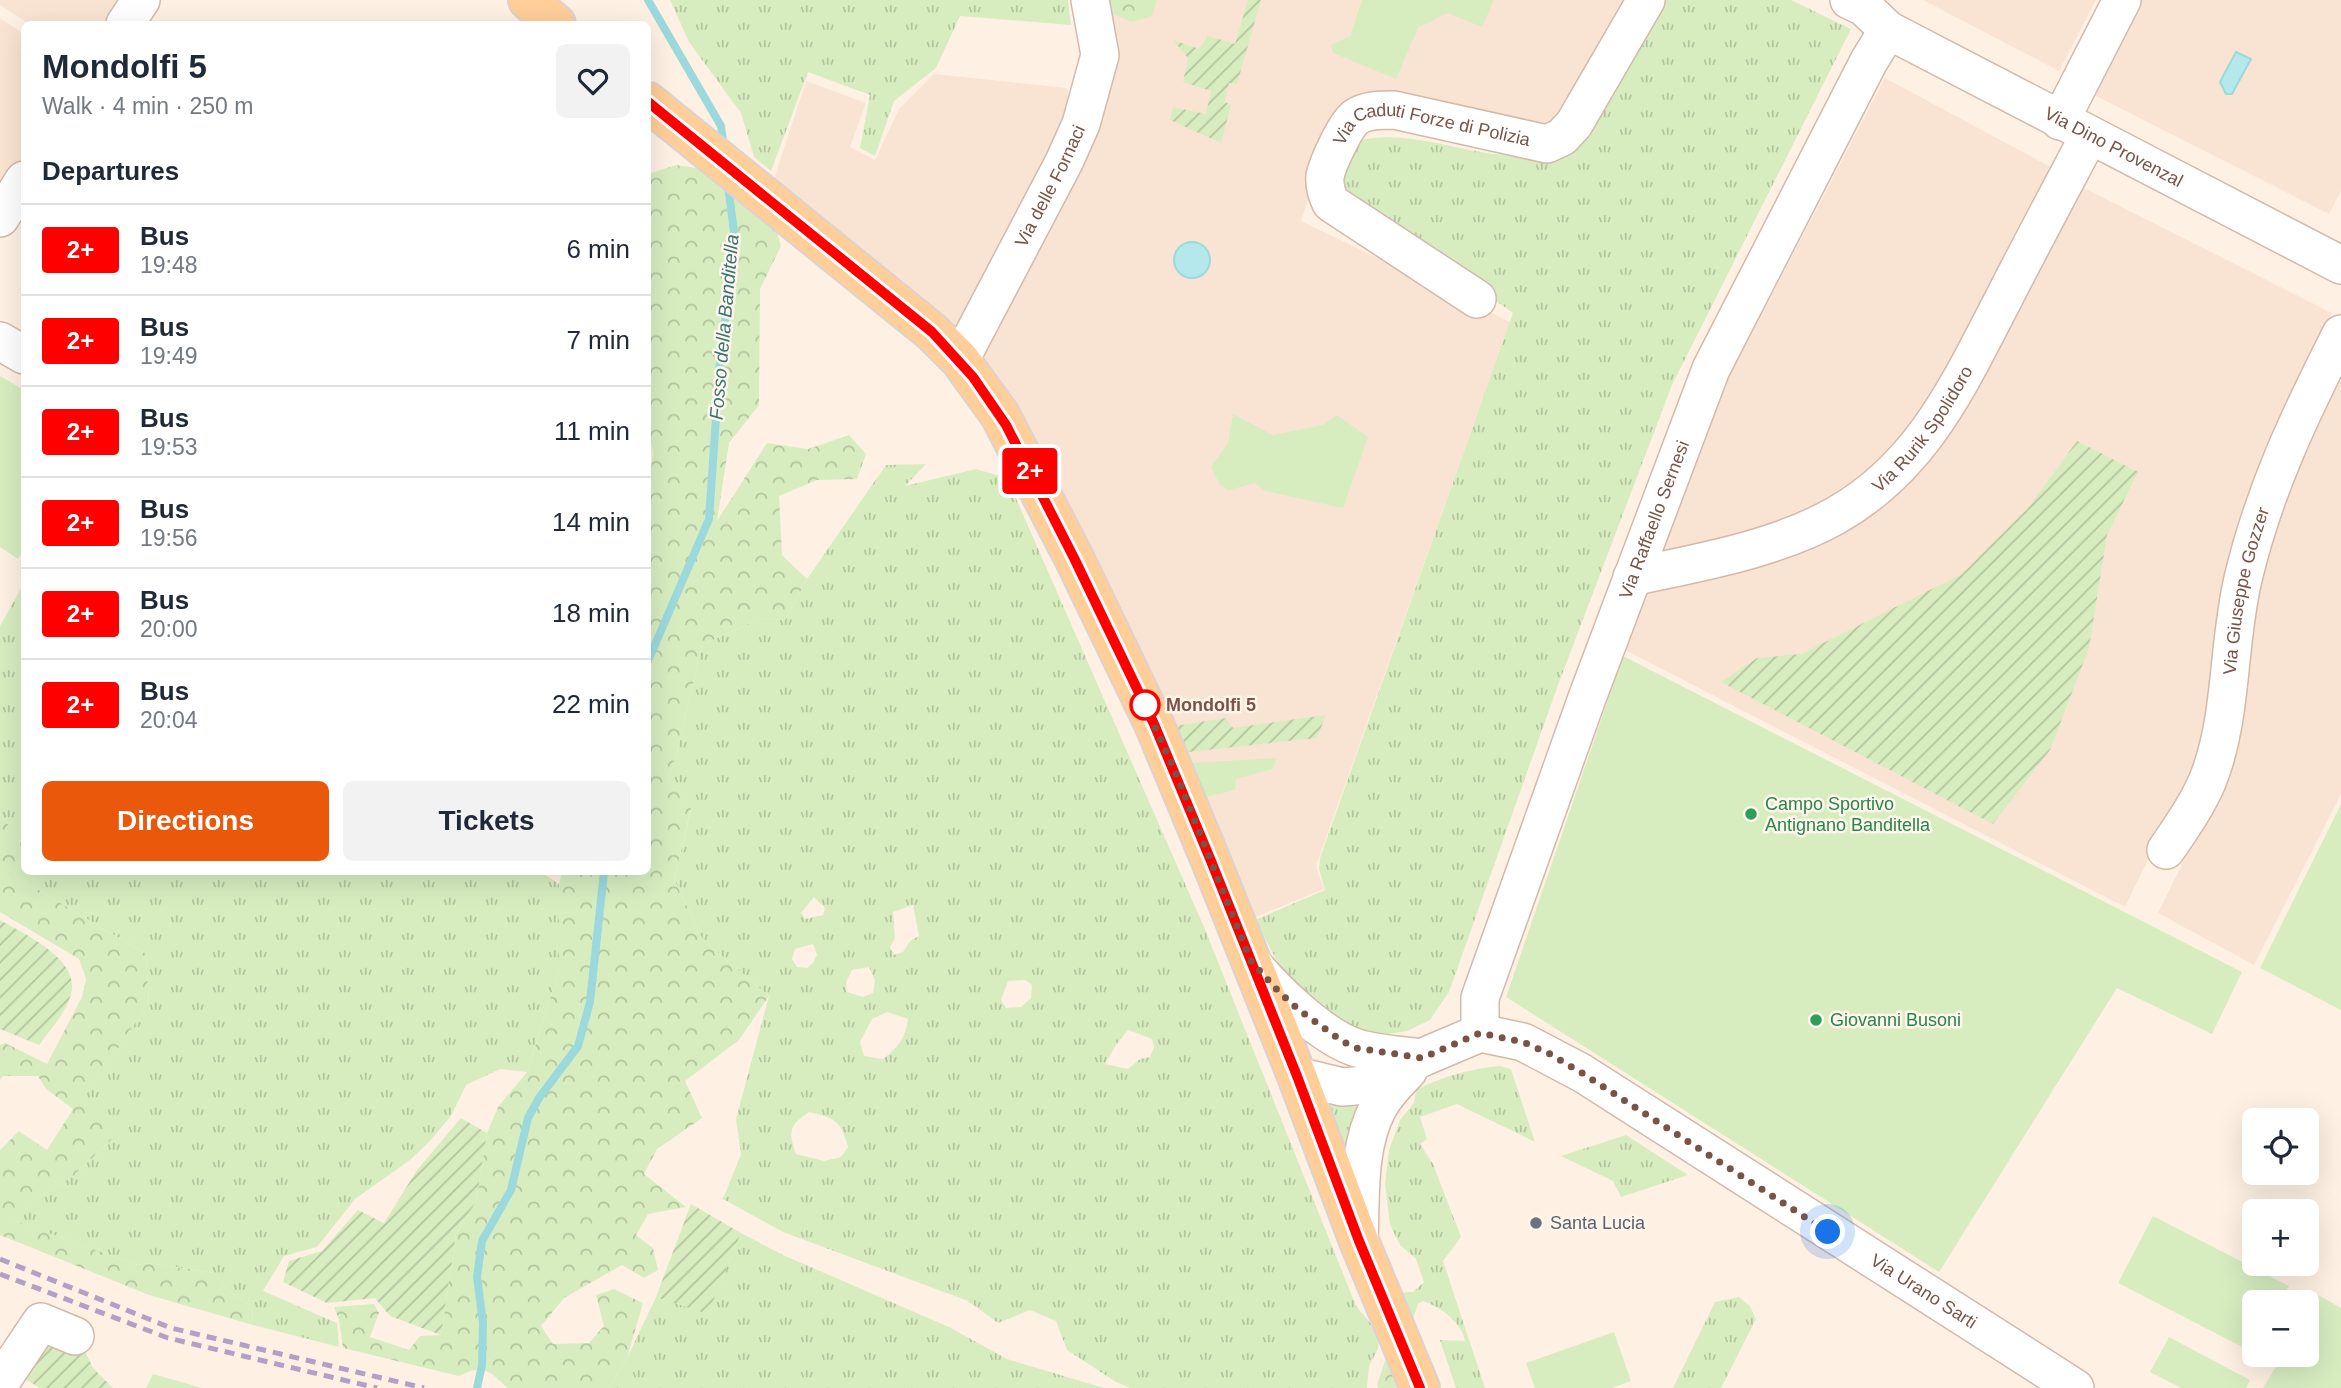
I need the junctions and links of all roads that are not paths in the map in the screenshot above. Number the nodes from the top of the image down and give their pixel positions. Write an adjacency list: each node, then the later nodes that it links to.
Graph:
1 (141, 0): 6 (street)
2 (1090, 0): 17 (street, Via delle Fornaci)
3 (1646, 0): 13 (street, Via Caduti Forze di Polizia)
4 (1849, 0): 7 (street, Via Dino Provenzal)
5 (2122, 0): 9 (street, Via Rurik Spolidoro)
6 (127, 21)
7 (1888, 30): 9 (street, Via Dino Provenzal); 18 (street, Via Raffaello Sernesi)
8 (651, 104): 17 (main road)
9 (2074, 129): 12 (street, Via Dino Provenzal); 18 (street, Via Rurik Spolidoro)
10 (21, 185): 11 (street)
11 (0, 218)
12 (2337, 252)
13 (1477, 299)
14 (2341, 334): 19 (street, Via Giuseppe Gozzer)
15 (0, 341): 16 (street)
16 (21, 353)
17 (960, 360): 20 (main road)
18 (1632, 577): 21 (street, Via Raffaello Sernesi)
19 (2166, 850)
20 (1251, 961): 22 (street); 24 (main road)
21 (1480, 1033): 23 (street); 29 (street, Via Urano Sarti)
22 (1356, 1048): 23 (street); 24 (street)
23 (1422, 1058): 24 (street); 25 (street)
24 (1297, 1076): 25 (main road)
25 (1359, 1241): 28 (main road)
26 (75, 1336): 27 (street)
27 (0, 1383)
28 (1420, 1388)
29 (2075, 1388)

